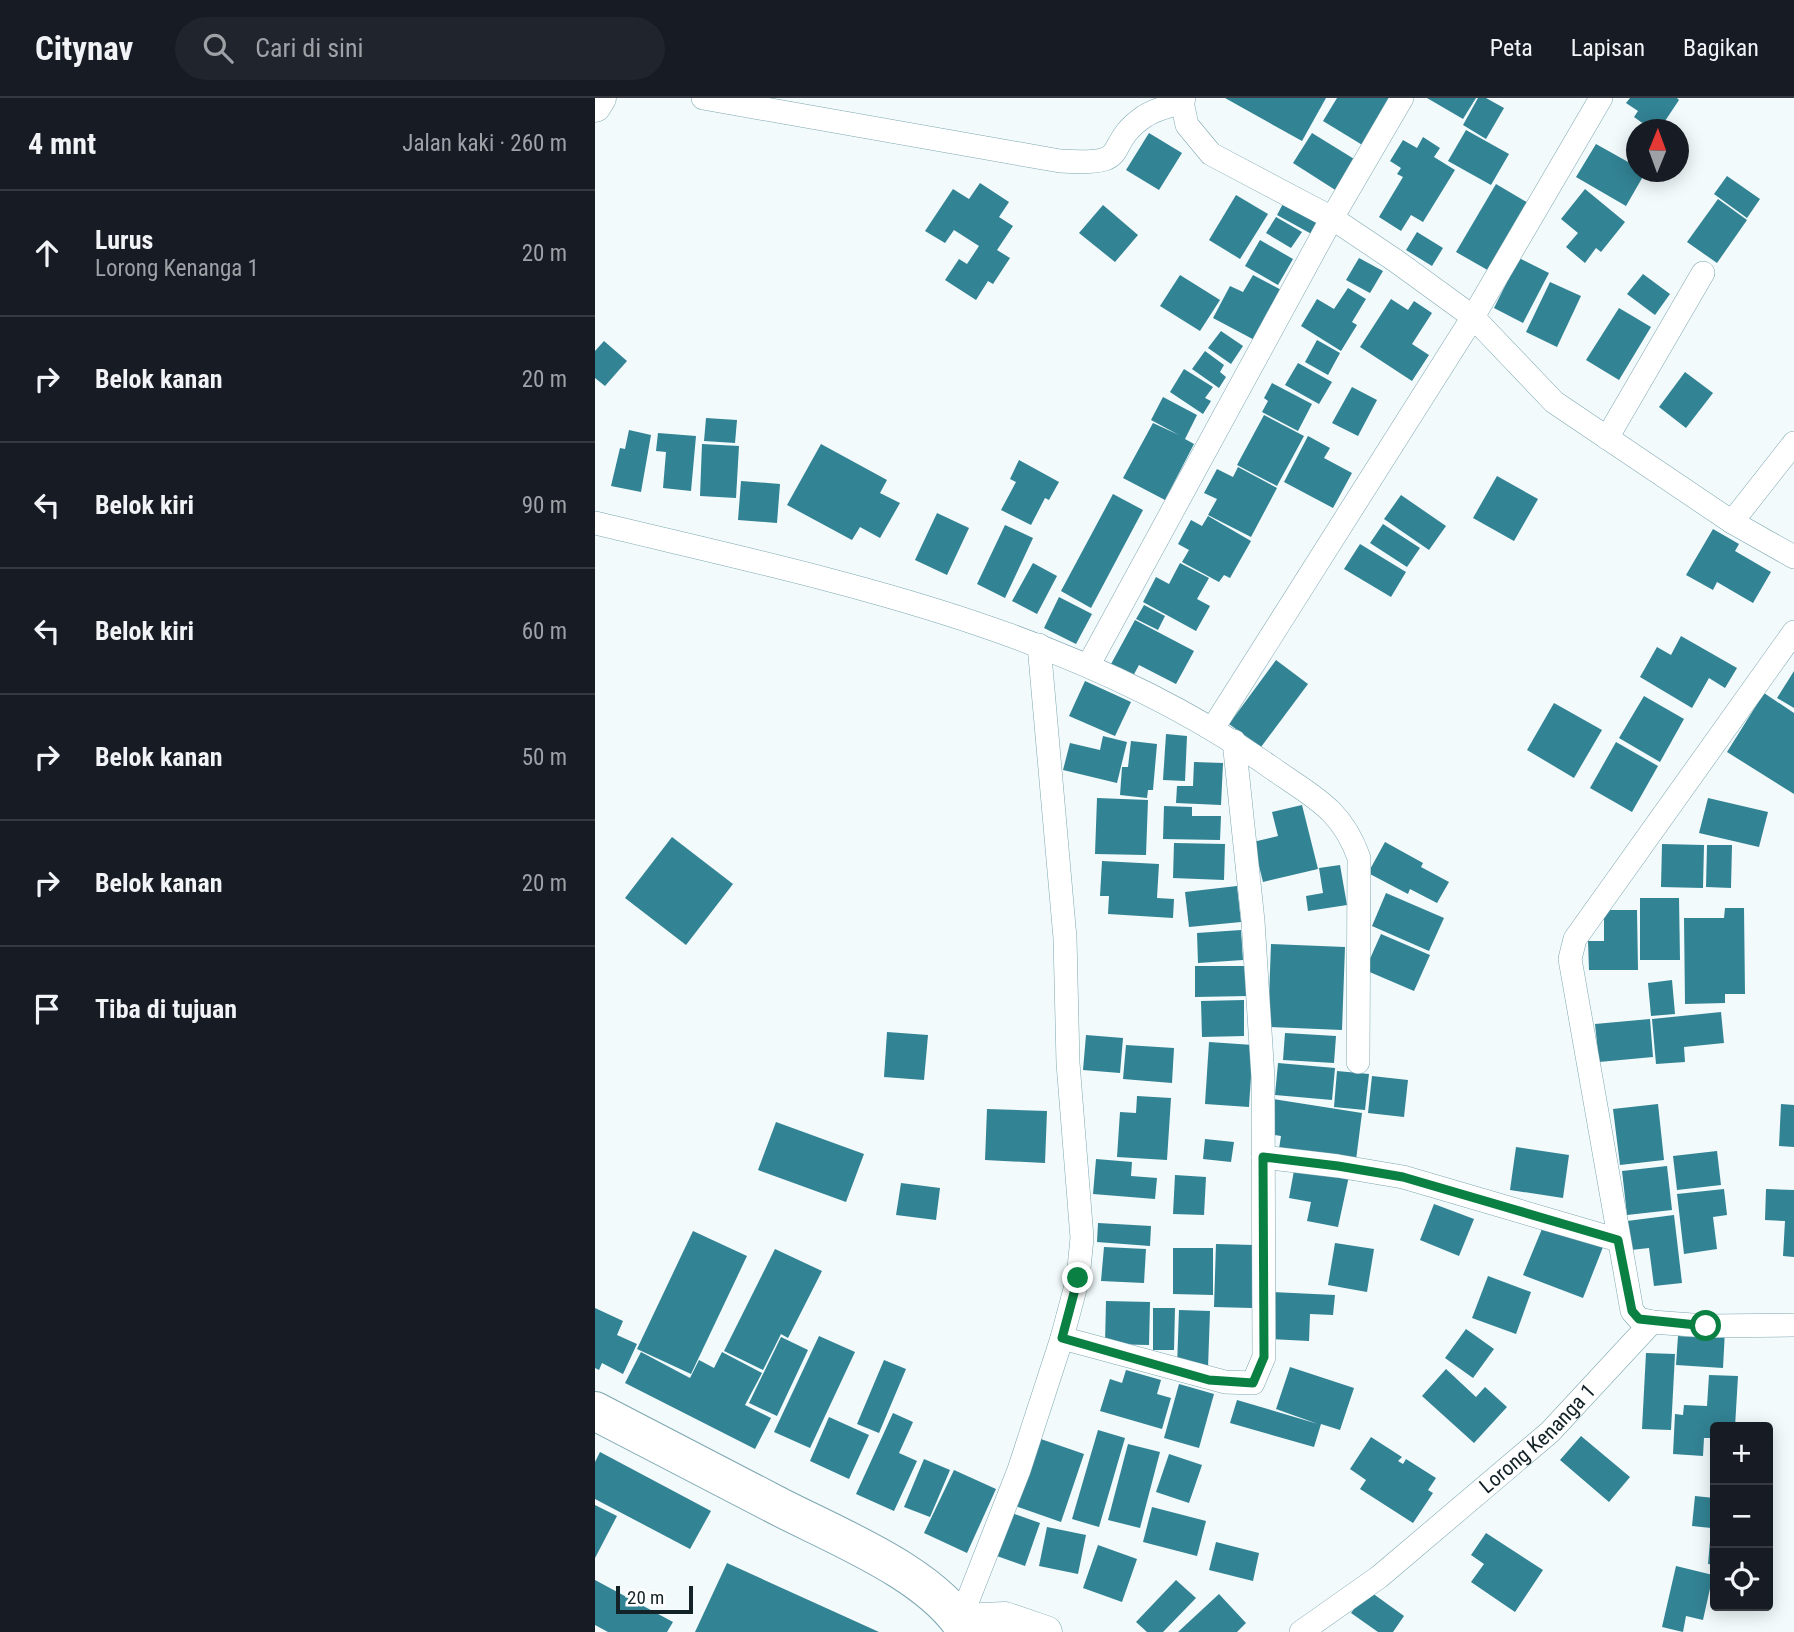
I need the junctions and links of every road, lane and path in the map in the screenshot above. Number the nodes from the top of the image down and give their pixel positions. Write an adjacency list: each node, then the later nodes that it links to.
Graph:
1 (600, 98): 6 (street)
2 (703, 98): 5 (street)
3 (1402, 98): 7 (street)
4 (1601, 98): 9 (street)
5 (1183, 100): 7 (street)
6 (595, 106)
7 (1332, 218): 9 (street); 17 (street)
8 (1703, 273): 10 (street)
9 (1473, 317): 10 (street); 18 (street)
10 (1607, 438): 12 (street)
11 (1794, 443): 12 (street)
12 (1732, 522): 14 (street)
13 (595, 523): 16 (street)
14 (1794, 557)
15 (1794, 632): 22 (street)
16 (1039, 645): 17 (street); 25 (street)
17 (1088, 666): 18 (street)
18 (1213, 728): 19 (street)
19 (1234, 741): 20 (street); 21 (street)
20 (1358, 1062)
21 (1263, 1157): 22 (street); 25 (street)
22 (1618, 1240): 23 (street)
23 (1652, 1322): 24 (street); 29 (street, Lorong Kenanga 1)
24 (1794, 1325)
25 (1062, 1338): 27 (street)
26 (595, 1411): 27 (highway)
27 (963, 1626): 28 (street)
28 (1046, 1632)
29 (1301, 1632)

